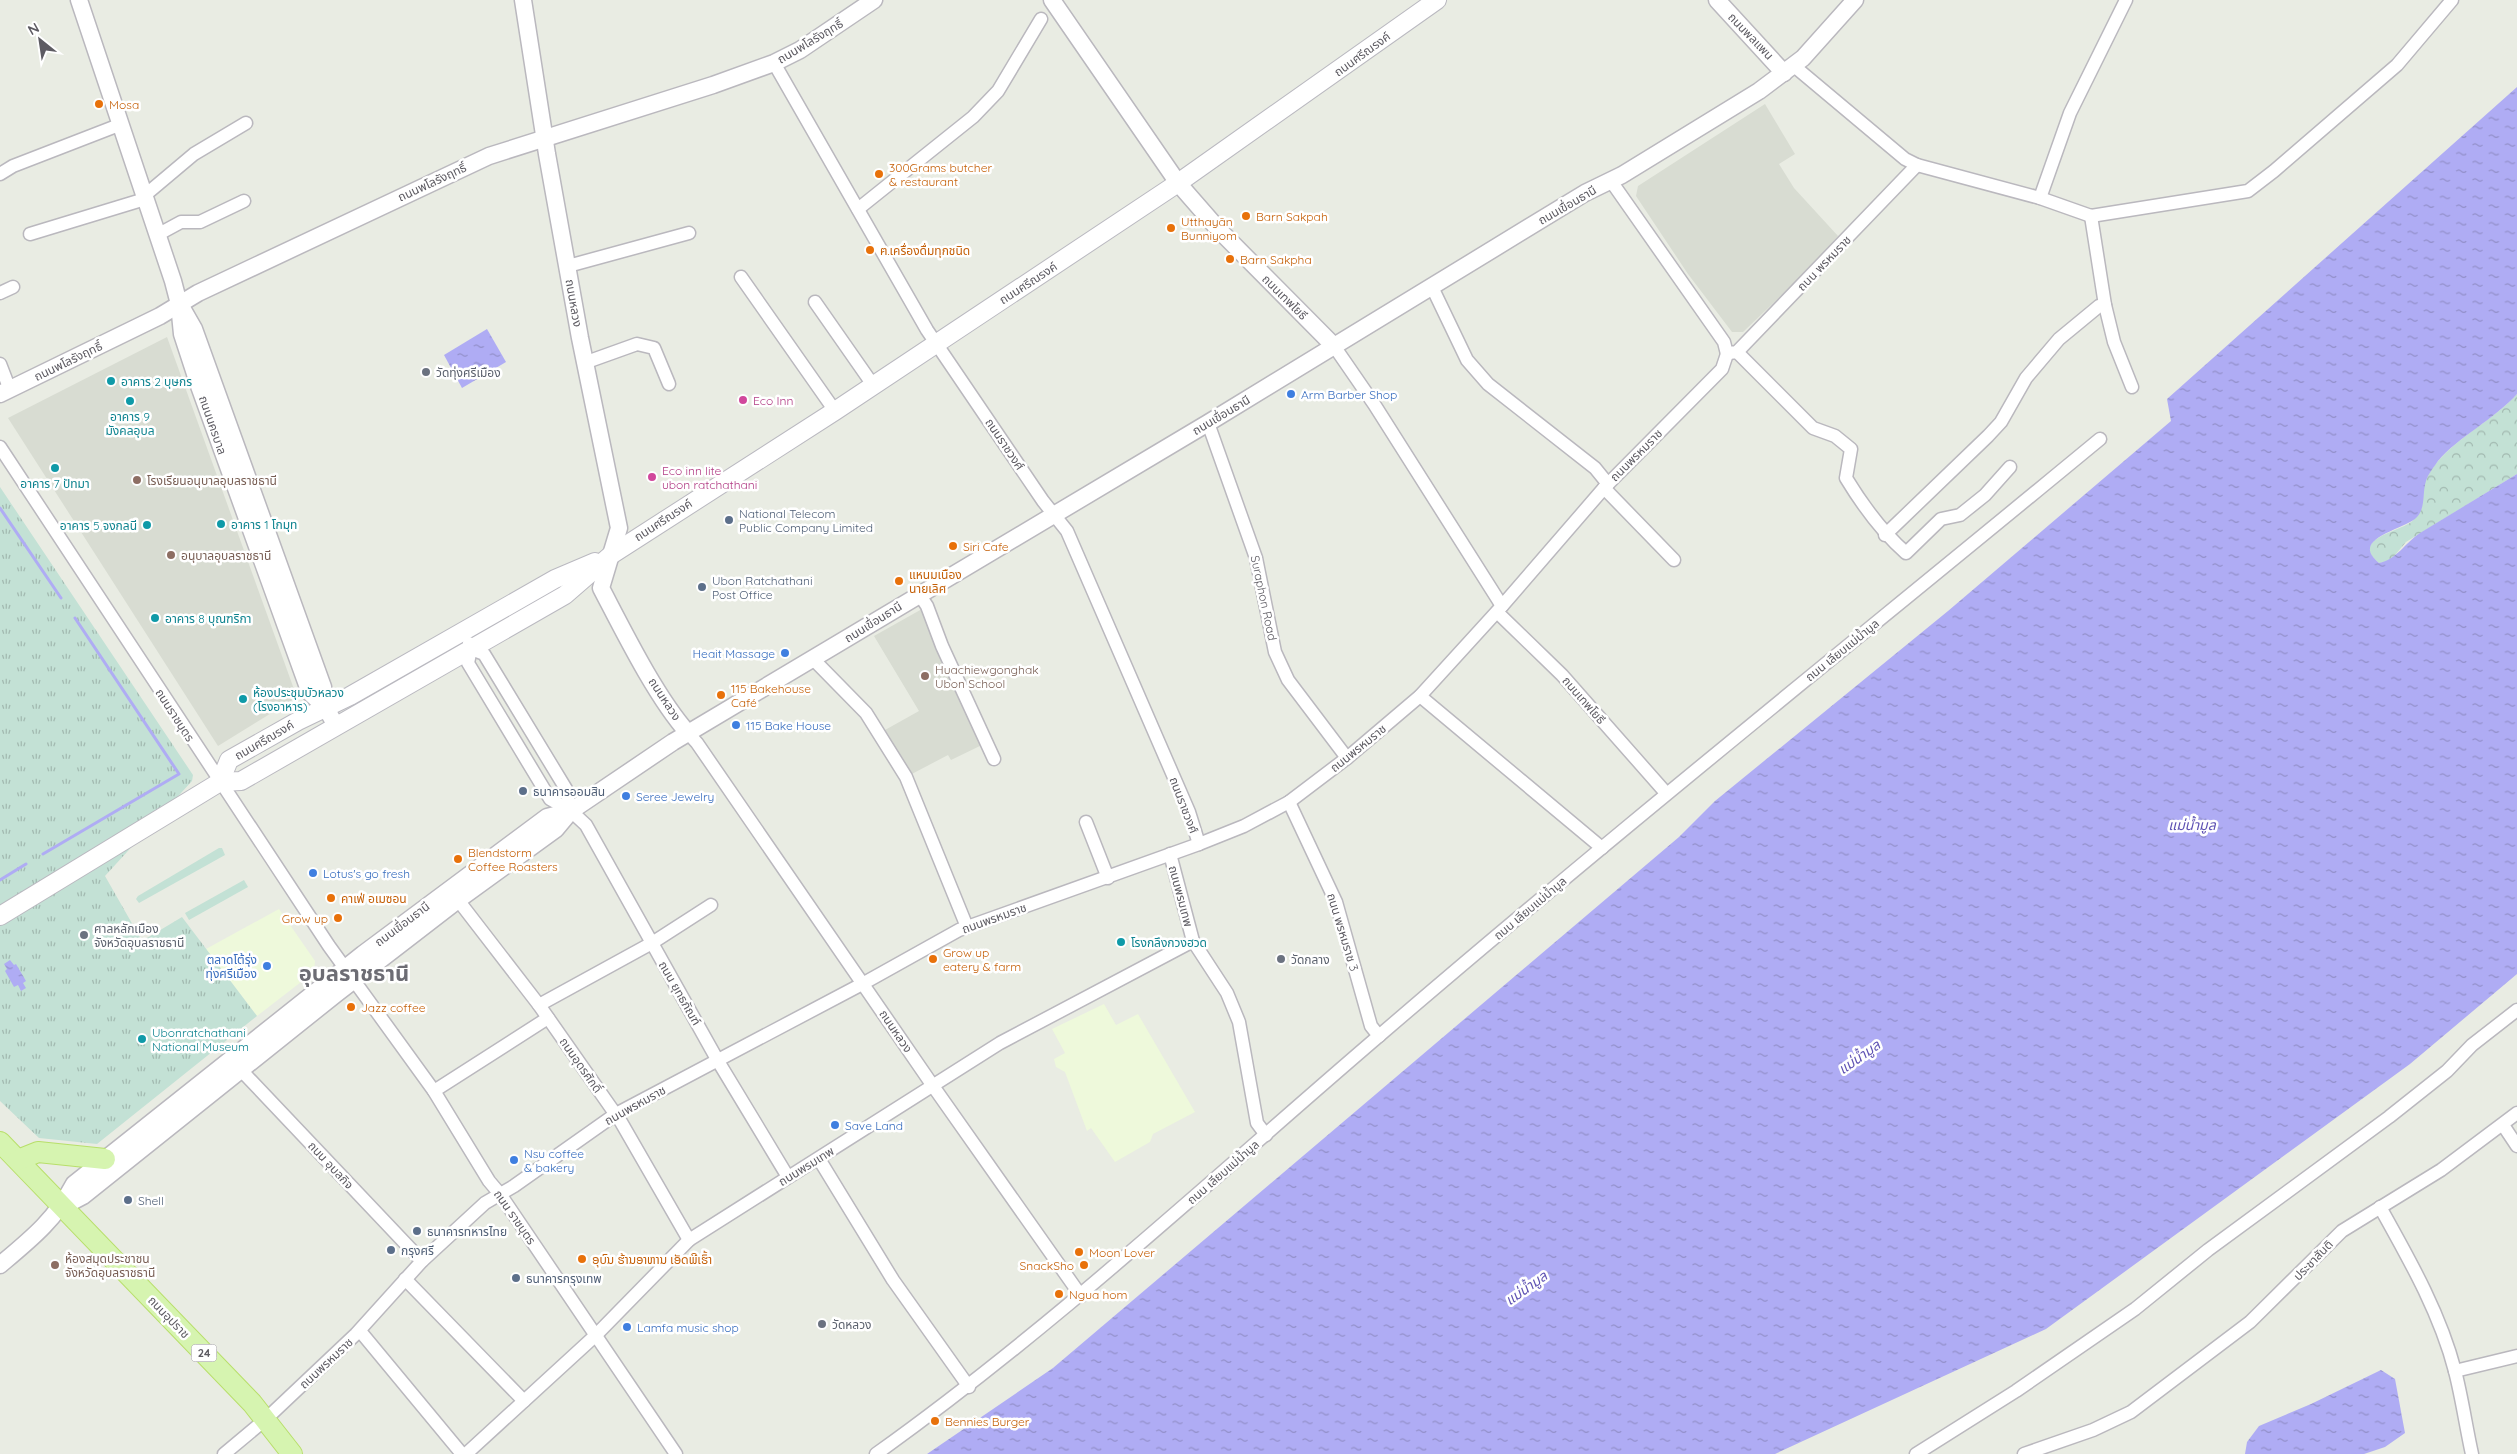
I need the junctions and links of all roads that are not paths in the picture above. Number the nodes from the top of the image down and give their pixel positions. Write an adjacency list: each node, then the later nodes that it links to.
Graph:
1 (79, 0): 14 (street, ถนนนครบาล)
2 (523, 0): 15 (street, ถนนหลวง)
3 (874, 0): 11 (street, ถนนพโลรังฤทธิ์)
4 (1052, 0): 19 (street, ถนนเทพโยธี)
5 (1717, 0): 12 (street, ถนนพลแพน)
6 (1855, 0): 12 (street, ถนนเขื่อนธานี)
7 (2126, 0): 21 (street)
8 (2452, 0): 24 (street)
9 (1432, 1): 19 (main road, ถนนศรีณรงค์)
10 (1042, 19): 23 (street)
11 (774, 63): 15 (street, ถนนพโลรังฤทธิ์); 23 (street, ถนนราชวงศ์)
12 (1789, 69): 16 (street); 18 (street, ถนนเขื่อนธานี)
13 (246, 123): 20 (street)
14 (119, 125): 17 (street); 20 (street, ถนนนครบาล)
15 (544, 137): 28 (street, ถนนหลวง); 34 (street, ถนนพโลรังฤทธิ์)
16 (1918, 165): 21 (street); 38 (street, ถนน พรหมราช)
17 (0, 174)
18 (1611, 181): 31 (street, ถนนเขื่อนธานี); 38 (street)
19 (1178, 183): 36 (main road, ถนนศรีณรงค์); 37 (street, ถนนเทพโยธี)
20 (144, 197): 26 (street); 27 (street, ถนนนครบาล)
21 (2040, 198): 24 (street)
22 (244, 201): 27 (street)
23 (858, 209): 36 (street, ถนนราชวงศ์)
24 (2091, 216): 35 (street)
25 (689, 233): 28 (street)
26 (30, 234)
27 (157, 235): 34 (street, ถนนนครบาล)
28 (568, 266): 39 (street, ถนนหลวง)
29 (741, 277): 45 (street)
30 (13, 287): 32 (street)
31 (1432, 287): 37 (street, ถนนเขื่อนธานี); 50 (street)
32 (0, 293)
33 (815, 302): 42 (street)
34 (179, 304): 44 (street, ถนนพโลรังฤทธิ์); 61 (street, ถนนนครบาล)
35 (2106, 305): 43 (street); 52 (street)
36 (937, 343): 42 (main road, ถนนศรีณรงค์); 51 (street, ถนนราชวงศ์)
37 (1334, 346): 46 (street, ถนนเขื่อนธานี); 56 (street, ถนนเทพโยธี)
38 (1732, 353): 50 (street, ถนนพรหมราช); 52 (street)
39 (584, 362): 41 (street); 53 (street, ถนนหลวง)
40 (0, 364): 44 (street)
41 (669, 384)
42 (873, 385): 45 (main road, ถนนศรีณรงค์)
43 (2132, 387)
44 (5, 392)
45 (835, 411): 53 (main road, ถนนศรีณรงค์)
46 (1208, 423): 51 (street, ถนนเขื่อนธานี); 64 (street, Suraphon Road)
47 (2100, 439): 67 (street, ถนน เลียบแม่น้ำมูล)
48 (0, 447): 66 (street, ถนนราชบุตร)
49 (2010, 467): 52 (street)
50 (1606, 486): 54 (street); 56 (street, ถนนพรหมราช)
51 (1054, 515): 55 (street, ถนนเขื่อนธานี); 71 (street, ถนนราชวงศ์)
52 (1885, 535)
53 (611, 555): 57 (main road, ถนนศรีณรงค์); 58 (main road, ถนนศรีณรงค์); 63 (street, ถนนหลวง)
54 (1674, 560)
55 (919, 594): 59 (street, ถนนเขื่อนธานี); 65 (street)
56 (1500, 609): 60 (street, ถนนพรหมราช); 67 (street, ถนนเทพโยธี)
57 (463, 633): 58 (street); 61 (main road, ถนนศรีณรงค์)
58 (472, 649): 62 (main road, ถนนศรีณรงค์); 69 (street); 69 (street)
59 (813, 659): 63 (street, ถนนเขื่อนธานี); 78 (street)
60 (1420, 696): 64 (street, ถนนพรหมราช); 72 (street)
61 (326, 708): 62 (street, ถนนนครบาล); 66 (main road, ถนนศรีณรงค์)
62 (336, 726): 66 (main road, ถนนศรีณรงค์)
63 (688, 733): 69 (street, ถนนเขื่อนธานี); 82 (street, ถนนหลวง)
64 (1347, 758): 68 (street, ถนนพรหมราช)
65 (994, 759)
66 (220, 782): 77 (main road, ถนนศรีณรงค์); 81 (street, ถนนราชบุตร)
67 (1666, 793): 72 (street, ถนน เลียบแม่น้ำมูล)
68 (1289, 802): 71 (street, ถนนพรหมราช); 86 (street, ถนน พรหมราช 3)
69 (572, 811): 75 (street, ถนนเขื่อนธานี); 80 (street, ถนน ยุทธภัณฑ์)
70 (1086, 822): 74 (street)
71 (1199, 844): 73 (street, ถนนพรหมราช)
72 (1602, 848): 86 (street, ถนน เลียบแม่น้ำมูล)
73 (1170, 854): 74 (street, ถนนพรหมราช); 79 (street, ถนนพรมเทพ)
74 (1108, 878): 78 (street, ถนนพรหมราช)
75 (453, 894): 81 (street, ถนนเขื่อนธานี); 83 (street, ถนนอุดรศักดิ์)
76 (711, 905): 80 (street)
77 (0, 916)
78 (967, 927): 82 (street, ถนนพรหมราช)
79 (1193, 941): 89 (street, ถนนพรมเทพ); 94 (street)
80 (652, 943): 83 (street); 87 (street, ถนน ยุทธภัณฑ์)
81 (350, 974): 88 (street, ถนนเขื่อนธานี); 90 (street, ถนน ราชบุตร)
82 (864, 983): 87 (street, ถนนพรหมราช); 89 (street, ถนนหลวง)
83 (539, 1005): 85 (street, ถนนอุดรศักดิ์)
84 (2517, 1010): 121 (street)
85 (548, 1018): 90 (street); 91 (street, ถนนอุดรศักดิ์)
86 (1378, 1036): 94 (street, ถนน เลียบแม่น้ำมูล)
87 (718, 1061): 91 (street, ถนนพรหมราช); 100 (street, ถนน ยุทธภัณฑ์)
88 (235, 1064): 97 (street, ถนนเขื่อนธานี); 102 (street, ถนนเขื่อนธานี); 105 (street, ถนน อุบลกิจ)
89 (933, 1086): 98 (street, ถนนพรมเทพ); 108 (street, ถนนหลวง)
90 (434, 1091): 101 (street, ถนน ราชบุตร)
91 (616, 1114): 101 (street, ถนนพรหมราช); 104 (street, ถนนอุดรศักดิ์)
92 (2517, 1114): 93 (street, ประชาสันติ)
93 (2503, 1125): 96 (street); 103 (street, ประชาสันติ)
94 (1266, 1135): 108 (street, ถนน เลียบแม่น้ำมูล)
95 (0, 1142): 99 (main road, ถนนอุปราช / 24)
96 (2517, 1146)
97 (105, 1159): 99 (main road); 102 (street, ถนนเขื่อนธานี)
98 (819, 1159): 100 (street, ถนนพรมเทพ); 113 (street)
99 (18, 1160): 102 (main road, ถนนอุปราช / 24)
100 (788, 1177): 104 (street, ถนนพรมเทพ)
101 (500, 1194): 105 (street, ถนนพรหมราช); 110 (street, ถนน ราชบุตร)
102 (62, 1207): 106 (street, ถนนเขื่อนธานี); 115 (main road, ถนนอุปราช / 24)
103 (2380, 1207): 112 (street); 122 (street, ประชาสันติ)
104 (689, 1240): 110 (street, ถนนพรมเทพ)
105 (422, 1261): 107 (street, ถนนพรหมราช)
106 (0, 1265)
107 (406, 1279): 109 (street, ถนนพรหมราช); 114 (street)
108 (1081, 1296): 113 (street, ถนน เลียบแม่น้ำมูล)
109 (360, 1330): 115 (street, ถนนพรหมราช); 118 (street)
110 (596, 1334): 114 (street, ถนนพรมเทพ); 119 (street, ถนน ราชบุตร)
111 (2517, 1356): 112 (street)
112 (2455, 1371): 123 (street)
113 (969, 1387): 120 (street, ถนน เลียบแม่น้ำมูล)
114 (524, 1401): 118 (street, ถนนพรมเทพ)
115 (266, 1419): 116 (street, ถนนพรหมราช); 117 (main road, ถนนอุปราช / 24)
116 (224, 1454)
117 (292, 1454)
118 (464, 1454)
119 (676, 1454)
120 (876, 1454)
121 (1916, 1454)
122 (2024, 1454)
123 (2472, 1454)

